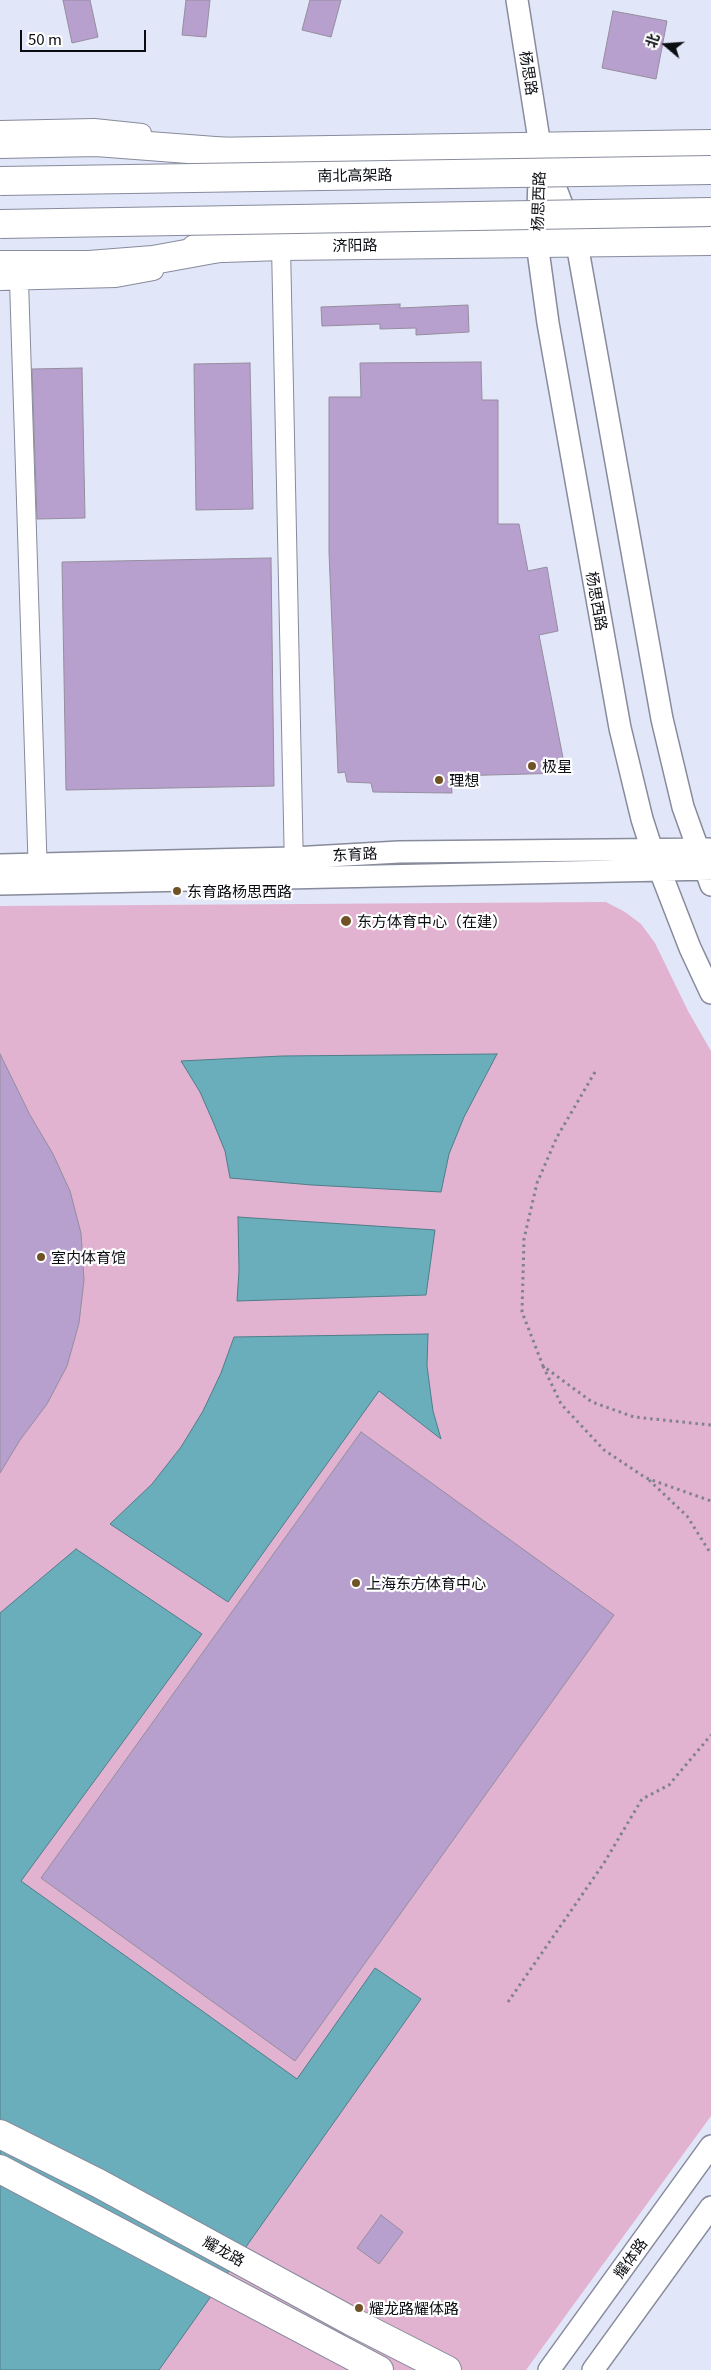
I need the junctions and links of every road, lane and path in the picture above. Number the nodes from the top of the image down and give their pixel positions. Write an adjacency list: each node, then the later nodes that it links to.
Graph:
1 (517, 0): 5 (street, 杨思路)
2 (0, 130): 6 (street)
3 (0, 144): 6 (main road)
4 (711, 144): 5 (main road)
5 (540, 146): 6 (main road); 13 (street, 杨思西路); 14 (street, 杨思西路)
6 (228, 152): 7 (main road)
7 (0, 156)
8 (711, 170): 9 (main road, 南北高架路, bridge)
9 (0, 181)
10 (711, 212): 11 (main road, bridge)
11 (0, 224)
12 (711, 241): 14 (main road, 济阳路)
13 (537, 243): 14 (main road, 济阳路); 15 (main road, 济阳路); 21 (street, 杨思西路)
14 (578, 244): 20 (street, 杨思西路)
15 (281, 246): 16 (main road, 济阳路); 23 (street)
16 (219, 248): 17 (main road, 济阳路); 18 (main road); 18 (street)
17 (0, 253)
18 (10, 273): 19 (street); 25 (street)
19 (0, 281)
20 (704, 849): 21 (street, 东育路); 26 (street, 杨思西路)
21 (652, 850): 23 (street, 东育路); 24 (street, 杨思西路)
22 (0, 865): 25 (street, 东育路)
23 (294, 868): 24 (street, 东育路); 25 (street, 东育路)
24 (659, 870): 26 (street, 东育路); 28 (street, 杨思西路)
25 (38, 873): 27 (street, 东育路)
26 (709, 874)
27 (0, 884)
28 (711, 993)
29 (595, 1072): 30 (path)
30 (543, 1366): 31 (path); 32 (path)
31 (711, 1425)
32 (646, 1478): 33 (path); 34 (path)
33 (711, 1501)
34 (711, 1554)
35 (711, 1735): 36 (path)
36 (508, 2002)
37 (0, 2134): 42 (main road, 耀龙路)
38 (711, 2146): 43 (street, 耀体路)
39 (0, 2169): 41 (main road)
40 (711, 2207): 44 (street)
41 (379, 2370)
42 (447, 2370)
43 (549, 2370)
44 (593, 2370)

